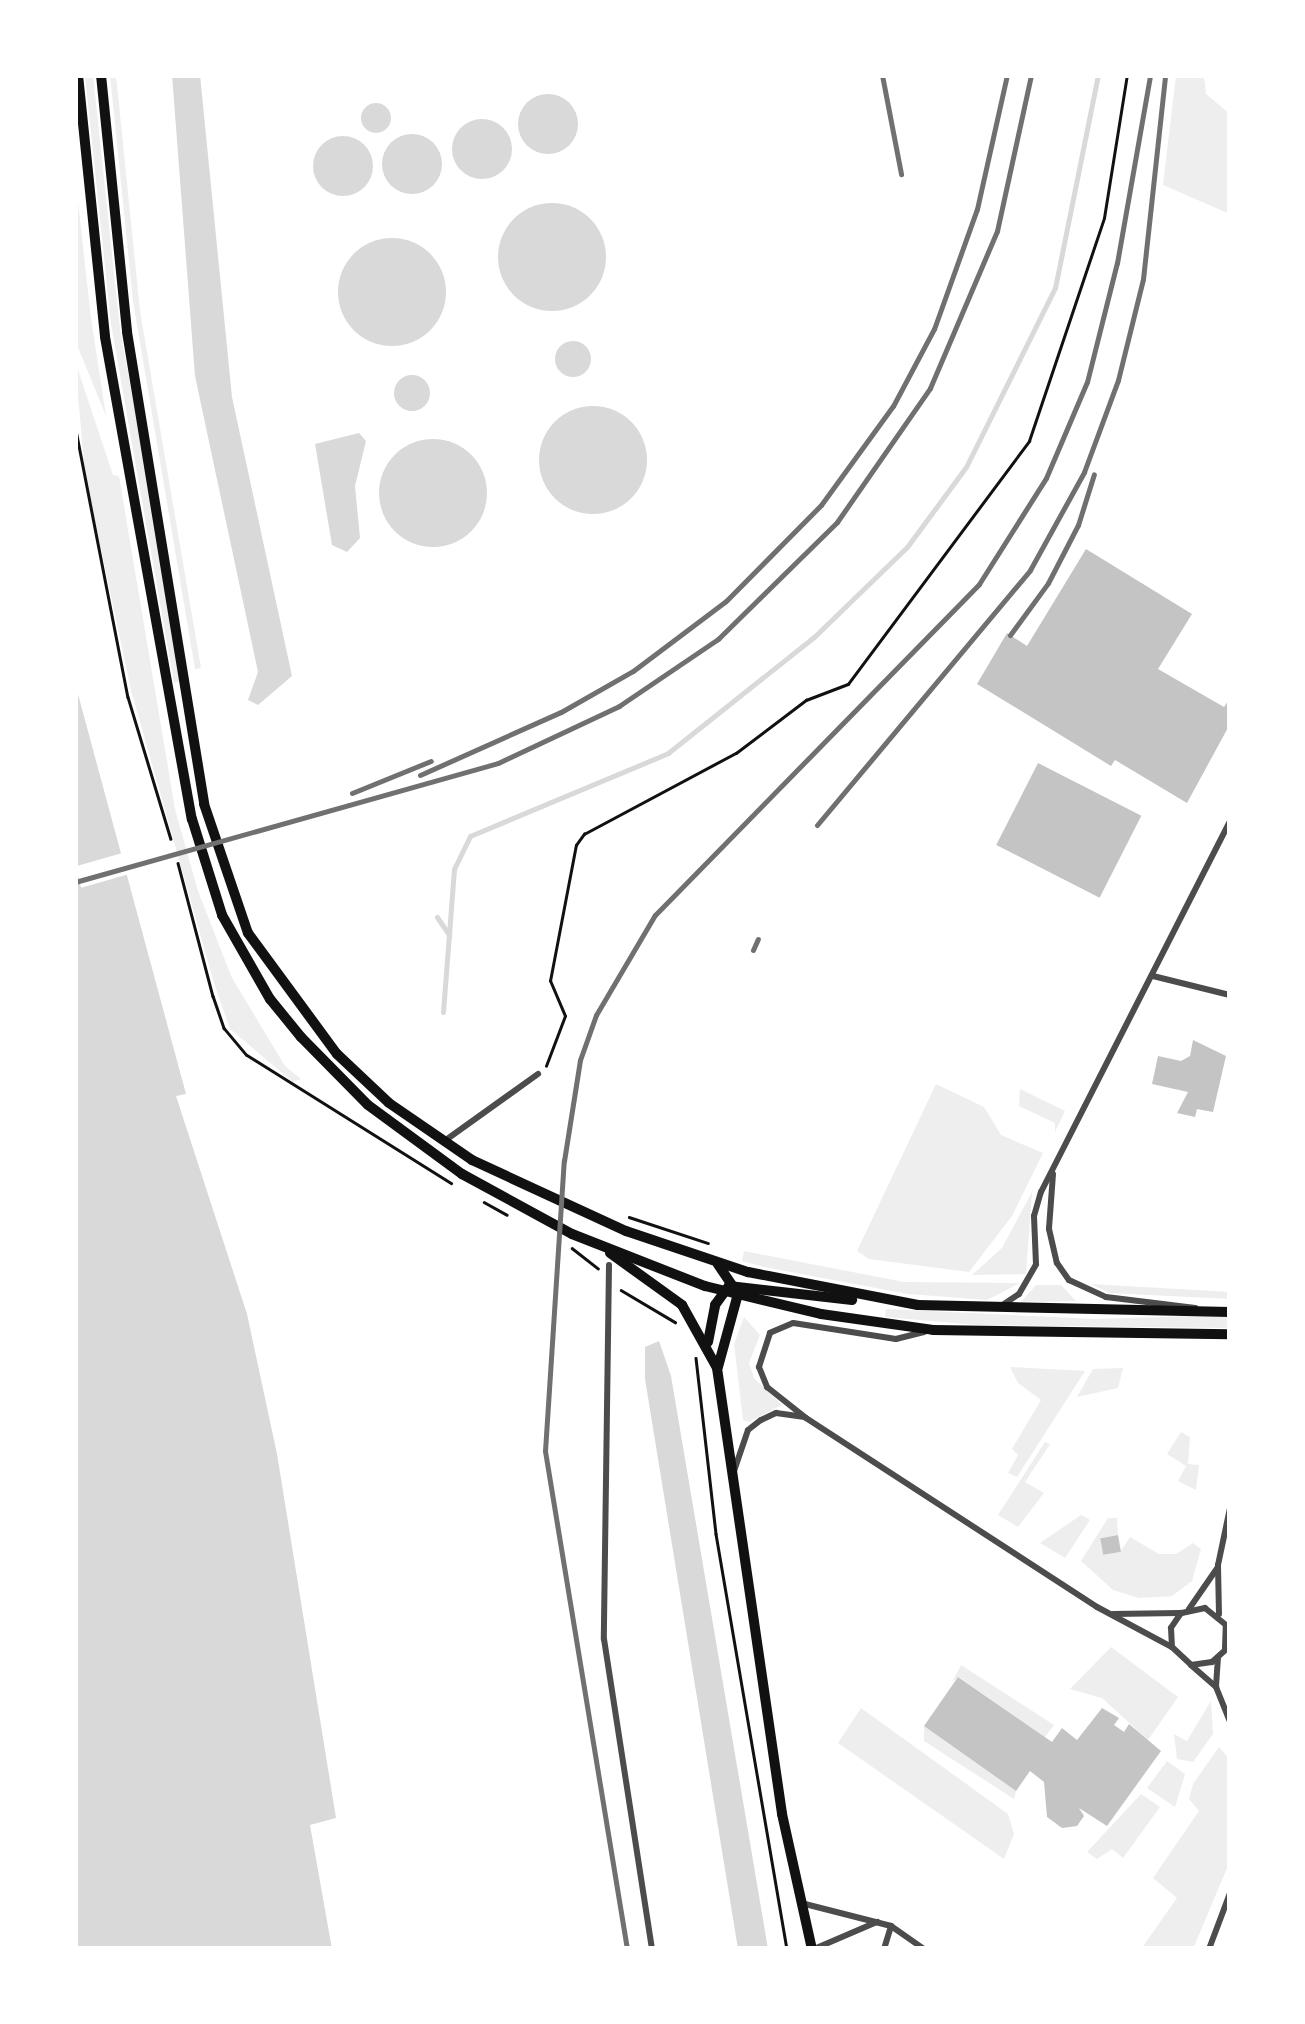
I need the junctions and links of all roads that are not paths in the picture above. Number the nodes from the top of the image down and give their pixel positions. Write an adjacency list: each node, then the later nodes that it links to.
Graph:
1 (78, 75): 9 (main road)
2 (101, 75): 7 (main road)
3 (1230, 821): 4 (street)
4 (1153, 976): 5 (street); 8 (street)
5 (1230, 995)
6 (538, 1074): 7 (street)
7 (442, 1143): 10 (main road)
8 (1053, 1173): 15 (street); 16 (street)
9 (602, 1246): 12 (main road); 20 (main road)
10 (714, 1260): 13 (main road); 14 (main road)
11 (609, 1266): 40 (street)
12 (722, 1290): 13 (main road); 20 (main road)
13 (737, 1290): 14 (main road); 18 (main road); 21 (main road)
14 (878, 1300): 15 (main road)
15 (994, 1310): 16 (main road)
16 (1215, 1312): 17 (main road)
17 (1230, 1312)
18 (934, 1330): 19 (main road); 22 (street)
19 (1230, 1334)
20 (708, 1342): 21 (main road)
21 (718, 1368): 23 (main road)
22 (806, 1418): 23 (street); 27 (street)
23 (734, 1472): 36 (main road)
24 (1230, 1508): 25 (street)
25 (1218, 1566): 26 (street); 28 (street)
26 (1185, 1611): 27 (street); 28 (street); 29 (street)
27 (1112, 1614): 29 (street)
28 (1224, 1618): 30 (street)
29 (1172, 1647): 32 (street)
30 (1228, 1647): 31 (street)
31 (1218, 1658): 32 (street); 33 (street)
32 (1192, 1665): 33 (street)
33 (1216, 1687): 34 (street)
34 (1230, 1721)
35 (1230, 1893): 37 (street)
36 (805, 1904): 38 (street); 41 (main road)
37 (1227, 1908): 44 (street)
38 (878, 1922): 39 (street); 41 (street)
39 (891, 1926): 42 (street); 43 (street)
40 (652, 1949)
41 (813, 1949)
42 (884, 1949)
43 (924, 1949)
44 (1208, 1949)

